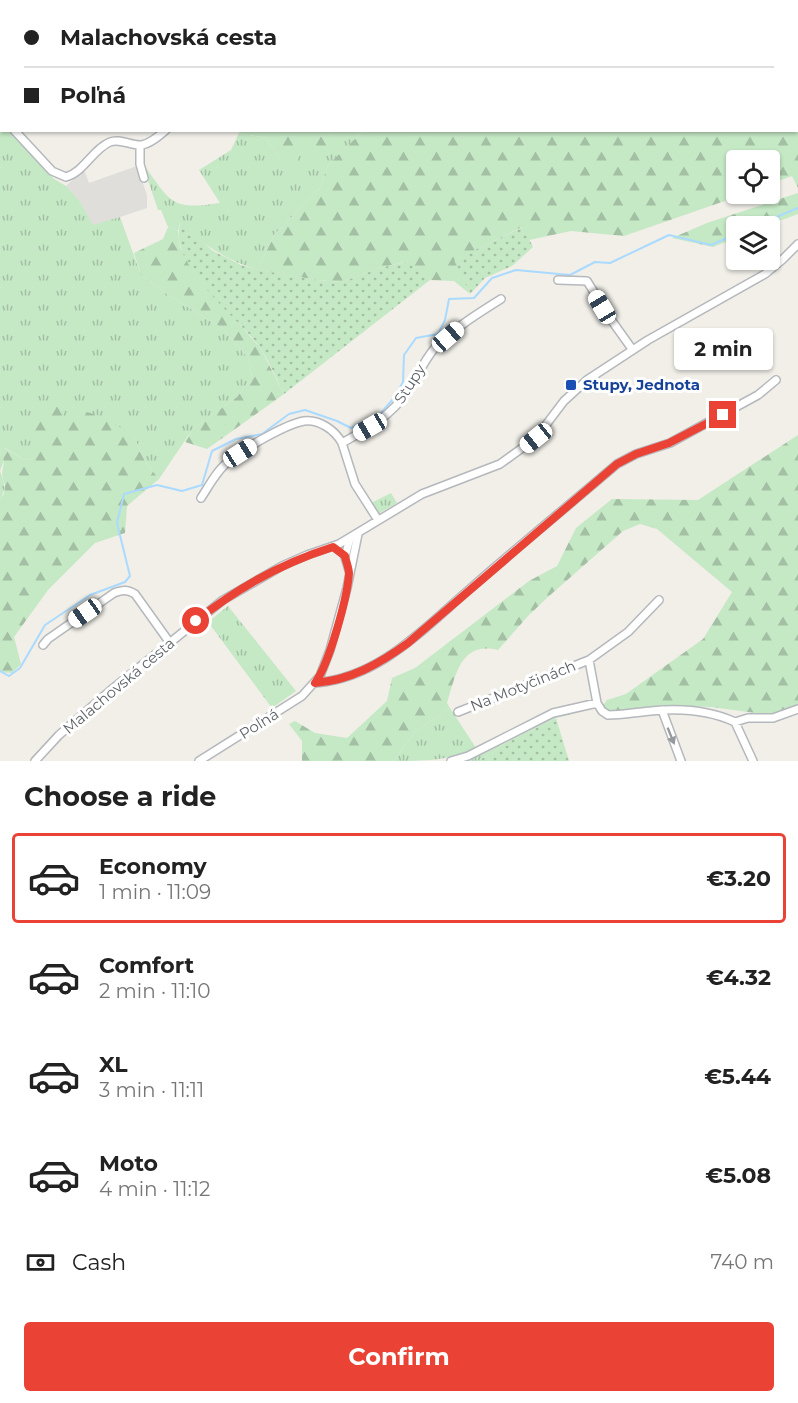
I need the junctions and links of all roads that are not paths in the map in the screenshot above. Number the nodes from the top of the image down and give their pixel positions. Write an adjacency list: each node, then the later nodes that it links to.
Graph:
1 (16, 132): 3 (street)
2 (163, 132): 3 (street)
3 (140, 145): 4 (street)
4 (144, 177)
5 (798, 243): 8 (street, Malachovská cesta)
6 (558, 280): 8 (street)
7 (501, 299): 10 (street, Stupy)
8 (632, 349): 12 (street, Malachovská cesta)
9 (776, 380): 23 (street)
10 (342, 443): 11 (street); 12 (street)
11 (201, 498)
12 (378, 520): 13 (street, Malachovská cesta)
13 (357, 534): 14 (street, Malachovská cesta); 16 (street)
14 (350, 538): 15 (street, Malachovská cesta); 16 (street)
15 (336, 545): 16 (street); 17 (street); 20 (street, Malachovská cesta)
16 (350, 549): 17 (street); 18 (street)
17 (345, 556): 18 (street)
18 (349, 570): 23 (street, Poľná)
19 (658, 600): 22 (street, Na Motyčinách)
20 (170, 643): 21 (street); 29 (street, Malachovská cesta)
21 (43, 645)
22 (589, 660): 24 (street, Na Motyčinách); 27 (street, Na Motyčinách)
23 (315, 683): 30 (street, Poľná)
24 (597, 703): 26 (street); 31 (street)
25 (798, 709): 28 (street)
26 (662, 710): 28 (street); 32 (street, one-way to 32)
27 (458, 712)
28 (735, 722): 33 (street)
29 (35, 761)
30 (199, 761)
31 (451, 761)
32 (681, 761)
33 (753, 761)

